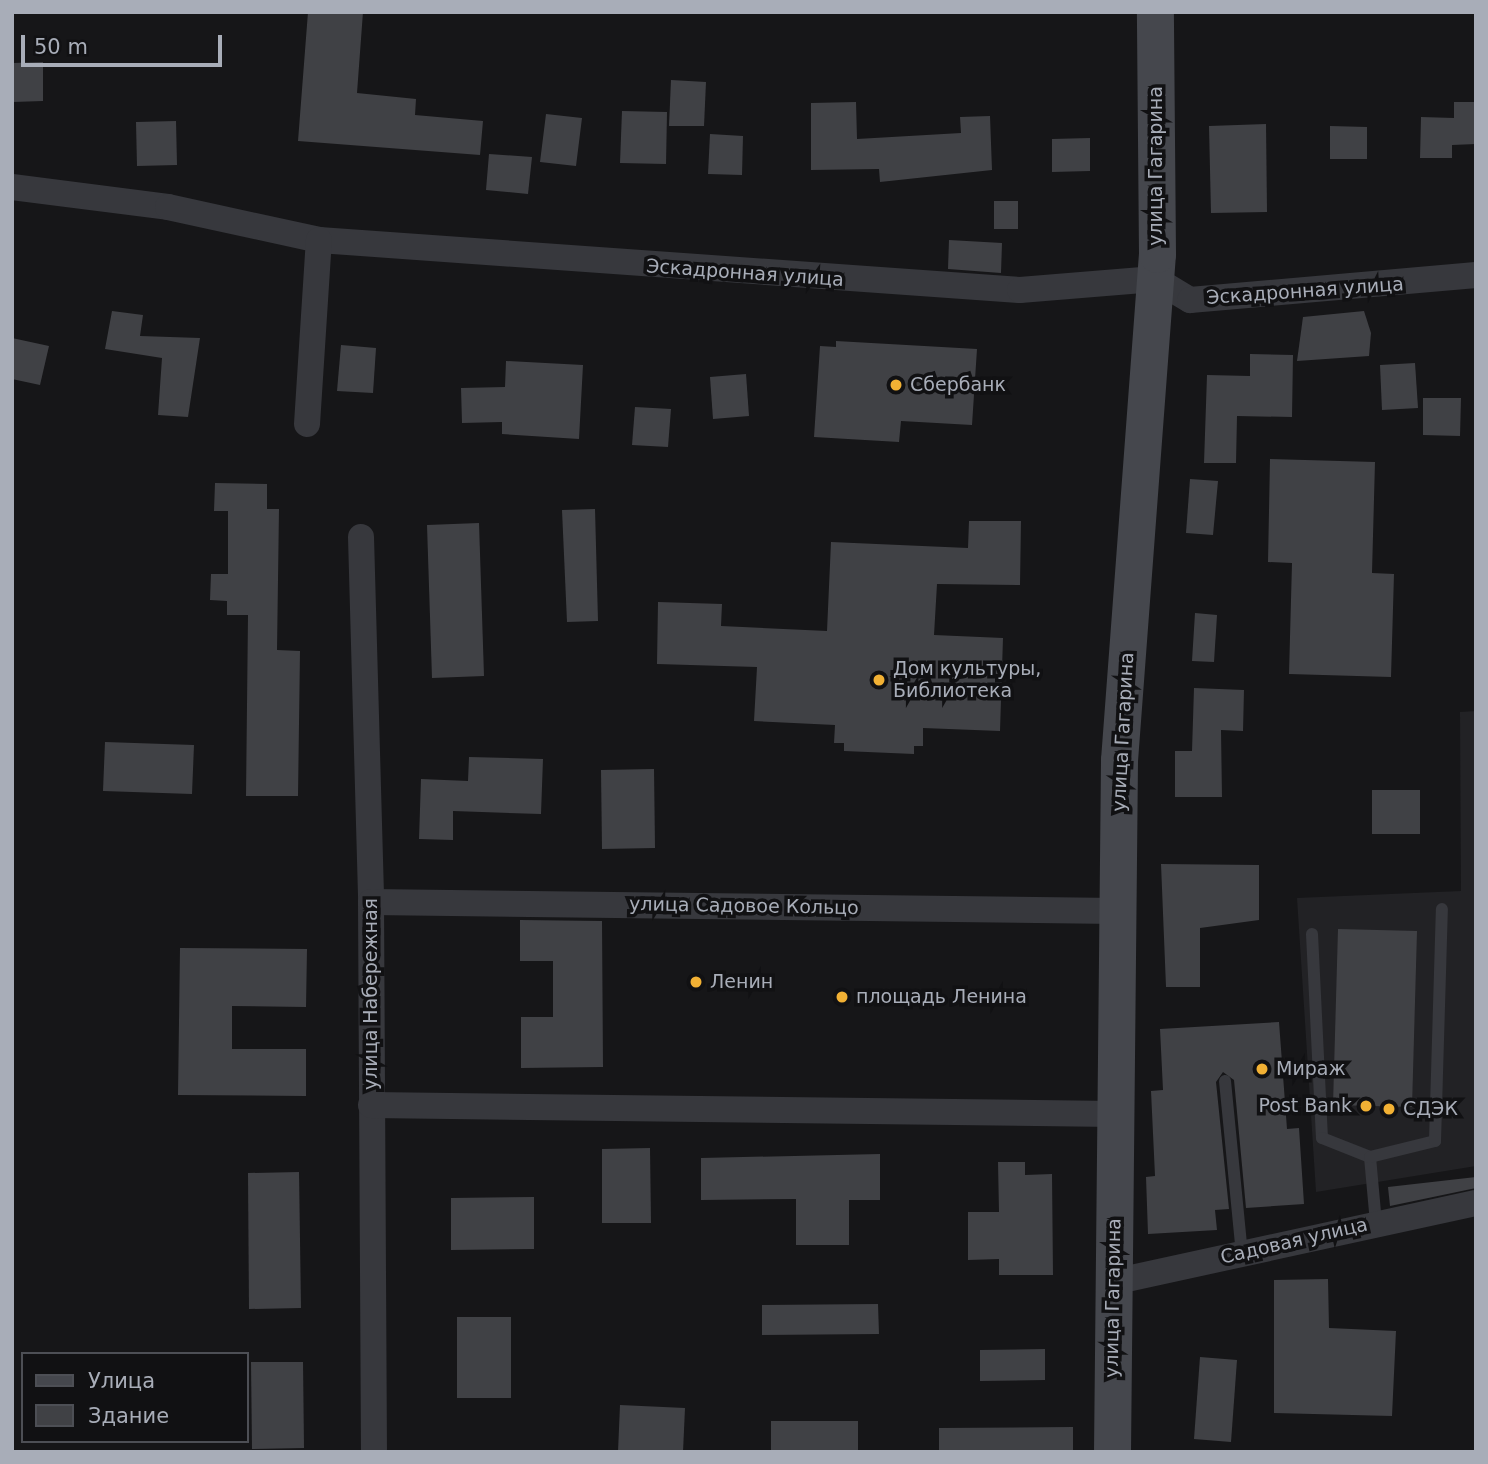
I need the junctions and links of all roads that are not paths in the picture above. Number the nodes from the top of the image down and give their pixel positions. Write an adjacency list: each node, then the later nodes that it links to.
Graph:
1 (1155, 12): 5 (street, улица Гагарина)
2 (12, 187): 3 (street, Эскадронная улица)
3 (319, 240): 5 (street, Эскадронная улица); 6 (street)
4 (1476, 275): 5 (street, Эскадронная улица)
5 (1155, 279): 10 (street, улица Гагарина)
6 (307, 424)
7 (361, 537): 8 (street, улица Набережная)
8 (371, 902): 10 (street, улица Садовое Кольцо); 13 (street, улица Набережная)
9 (1442, 909): 15 (lane)
10 (1117, 911): 14 (street, улица Гагарина)
11 (1312, 934): 15 (lane)
12 (1225, 1081): 18 (lane)
13 (371, 1105): 14 (street); 20 (street, улица Набережная)
14 (1115, 1114): 19 (street, улица Гагарина)
15 (1370, 1157): 17 (lane)
16 (1476, 1203): 17 (street, Садовая улица)
17 (1376, 1223): 18 (street, Садовая улица)
18 (1242, 1253): 19 (street, Садовая улица)
19 (1113, 1282): 21 (street, улица Гагарина)
20 (374, 1452)
21 (1112, 1452)

